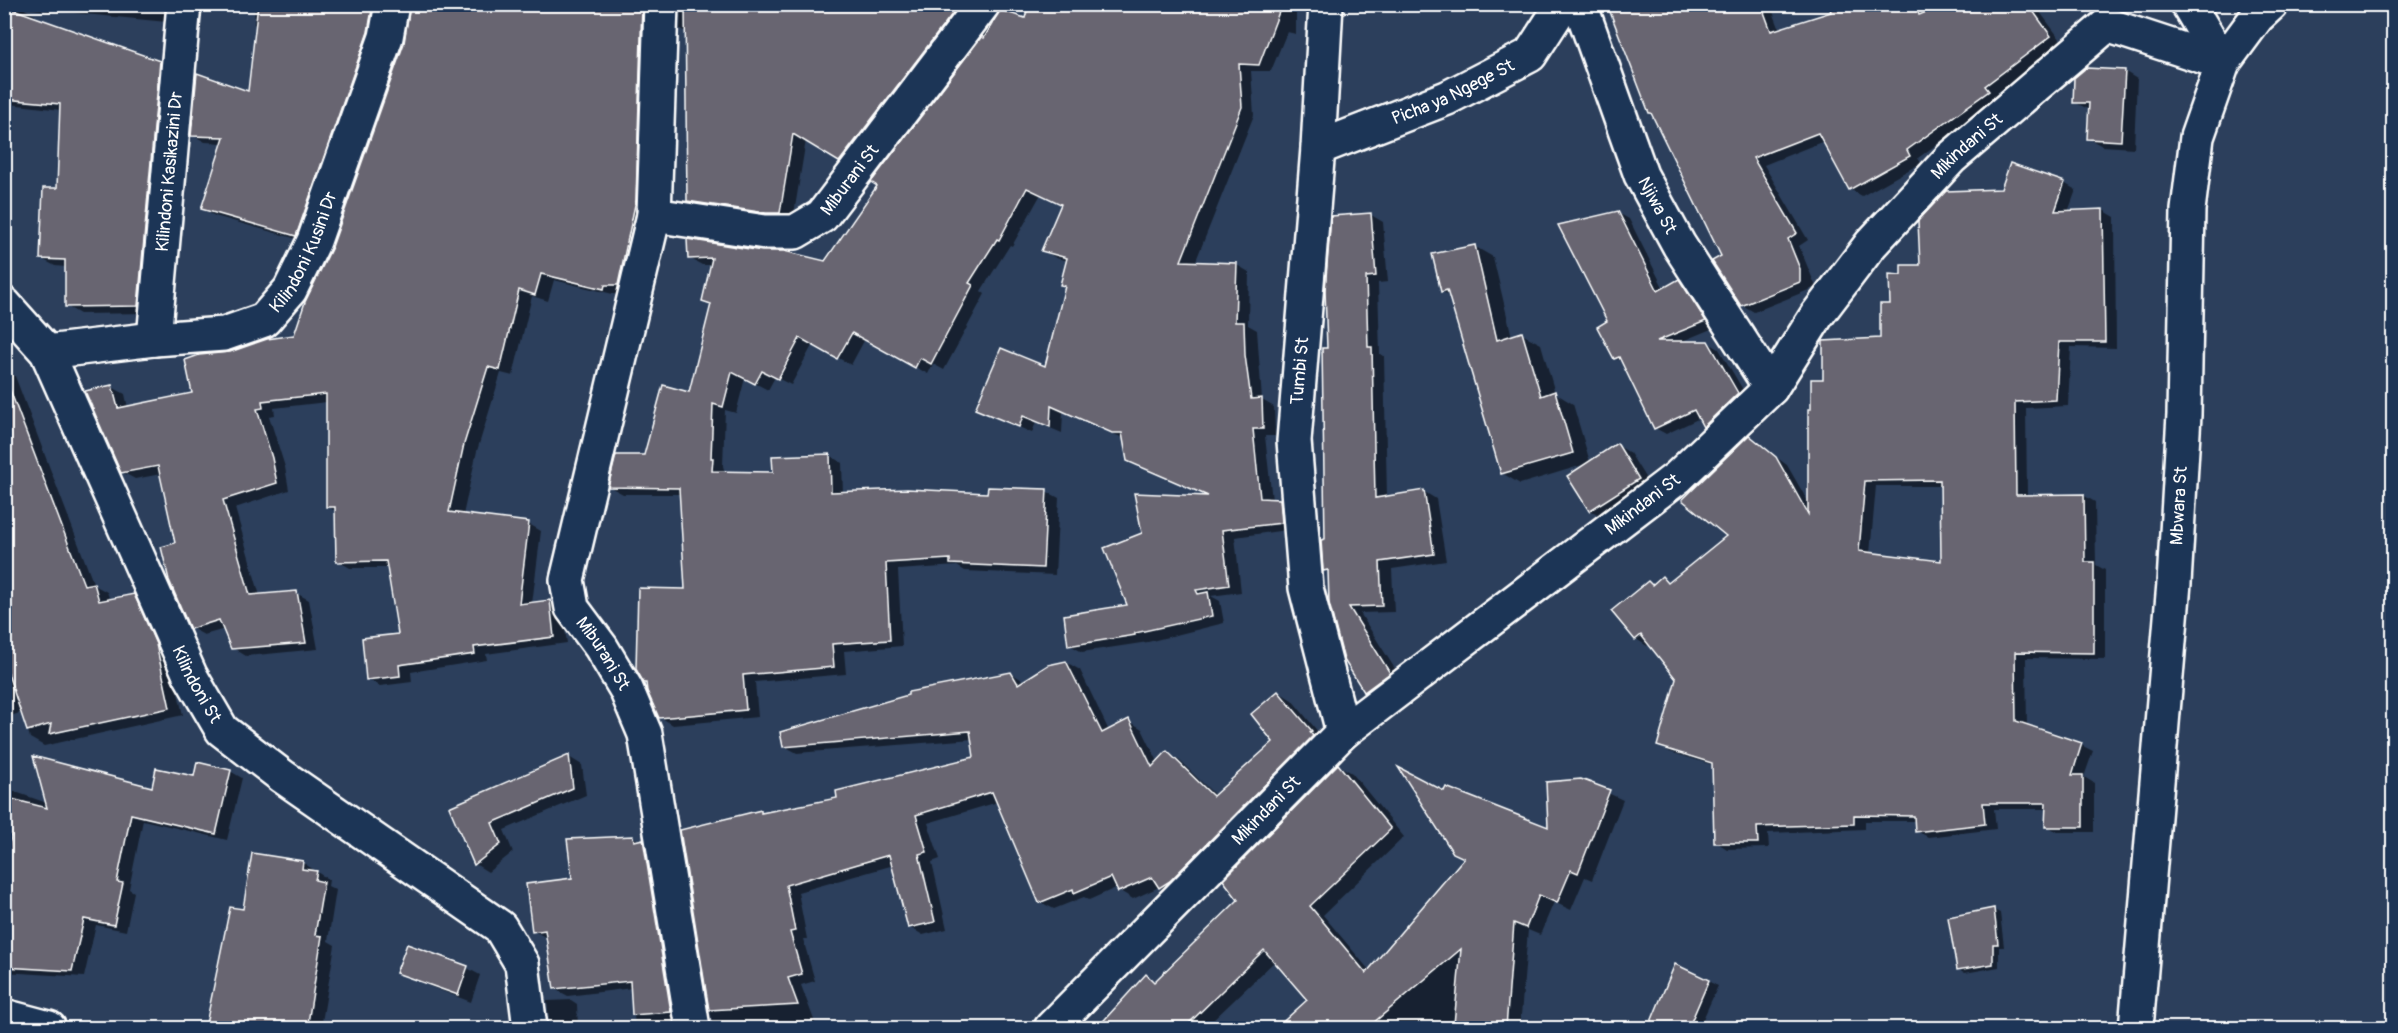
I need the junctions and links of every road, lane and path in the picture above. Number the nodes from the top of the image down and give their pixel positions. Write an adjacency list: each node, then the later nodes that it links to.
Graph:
1 (184, 4): 14 (street, Kilindoni Kasikazini Dr)
2 (392, 4): 14 (street, Kilindoni Kusini Dr)
3 (661, 4): 12 (street, Miburani St)
4 (983, 4): 12 (street, Miburani St)
5 (1326, 4): 11 (street, Tumbi St)
6 (1563, 4): 11 (street, Picha ya Ngege St)
7 (1580, 4): 16 (street, Njiwa St)
8 (2188, 4): 10 (street)
9 (2271, 4): 10 (street, Mbwara St)
10 (2223, 63): 16 (street, Mikindani St); 23 (street, Mbwara St)
11 (1318, 148): 17 (street, Tumbi St)
12 (654, 215): 21 (street, Miburani St)
13 (4, 304): 15 (street, Kilindoni St)
14 (154, 339): 15 (street, Kilindoni Kusini Dr)
15 (47, 352): 20 (street, Kilindoni St)
16 (1771, 388): 17 (street, Mikindani St)
17 (1343, 732): 22 (street, Mikindani St)
18 (4, 1016): 19 (street)
19 (49, 1029)
20 (530, 1029)
21 (693, 1029)
22 (1051, 1029)
23 (2136, 1029)

